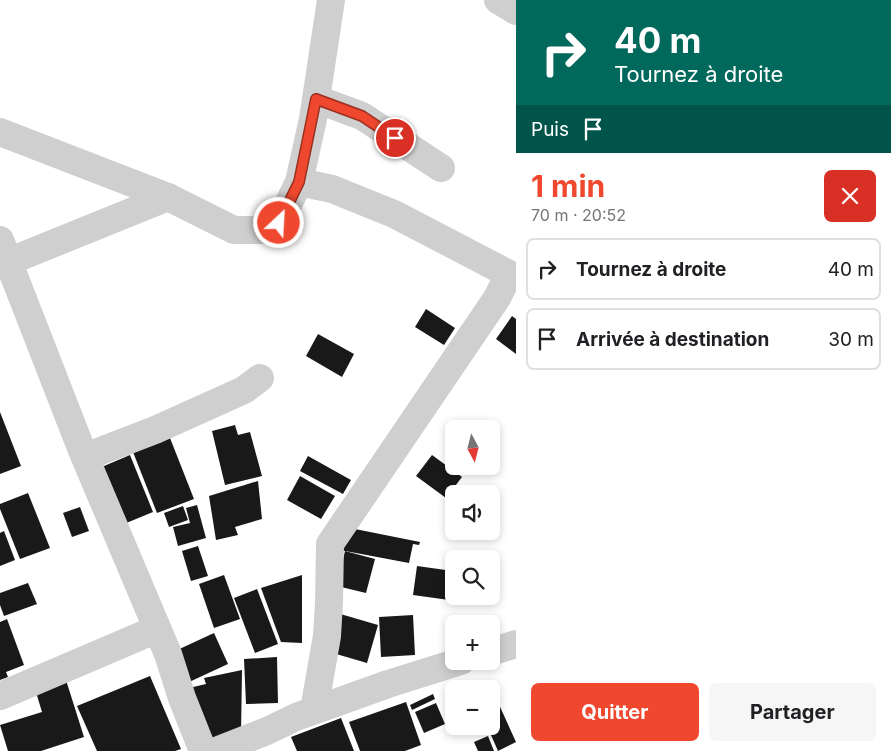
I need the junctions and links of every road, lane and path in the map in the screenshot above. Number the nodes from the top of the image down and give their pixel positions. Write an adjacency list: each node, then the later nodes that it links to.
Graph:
1 (331, 0): 4 (street)
2 (498, 0): 3 (street)
3 (516, 10)
4 (316, 99): 6 (street); 7 (street)
5 (0, 132): 8 (street)
6 (441, 168)
7 (299, 182): 8 (street); 10 (street)
8 (168, 197): 9 (street)
9 (3, 256): 12 (street)
10 (512, 276): 18 (street)
11 (260, 378): 12 (street)
12 (85, 457): 13 (street)
13 (157, 629): 17 (street); 20 (street)
14 (516, 644): 15 (street)
15 (500, 649)
16 (445, 666): 18 (street)
17 (0, 696)
18 (314, 710): 19 (street)
19 (228, 749)
20 (203, 751)

